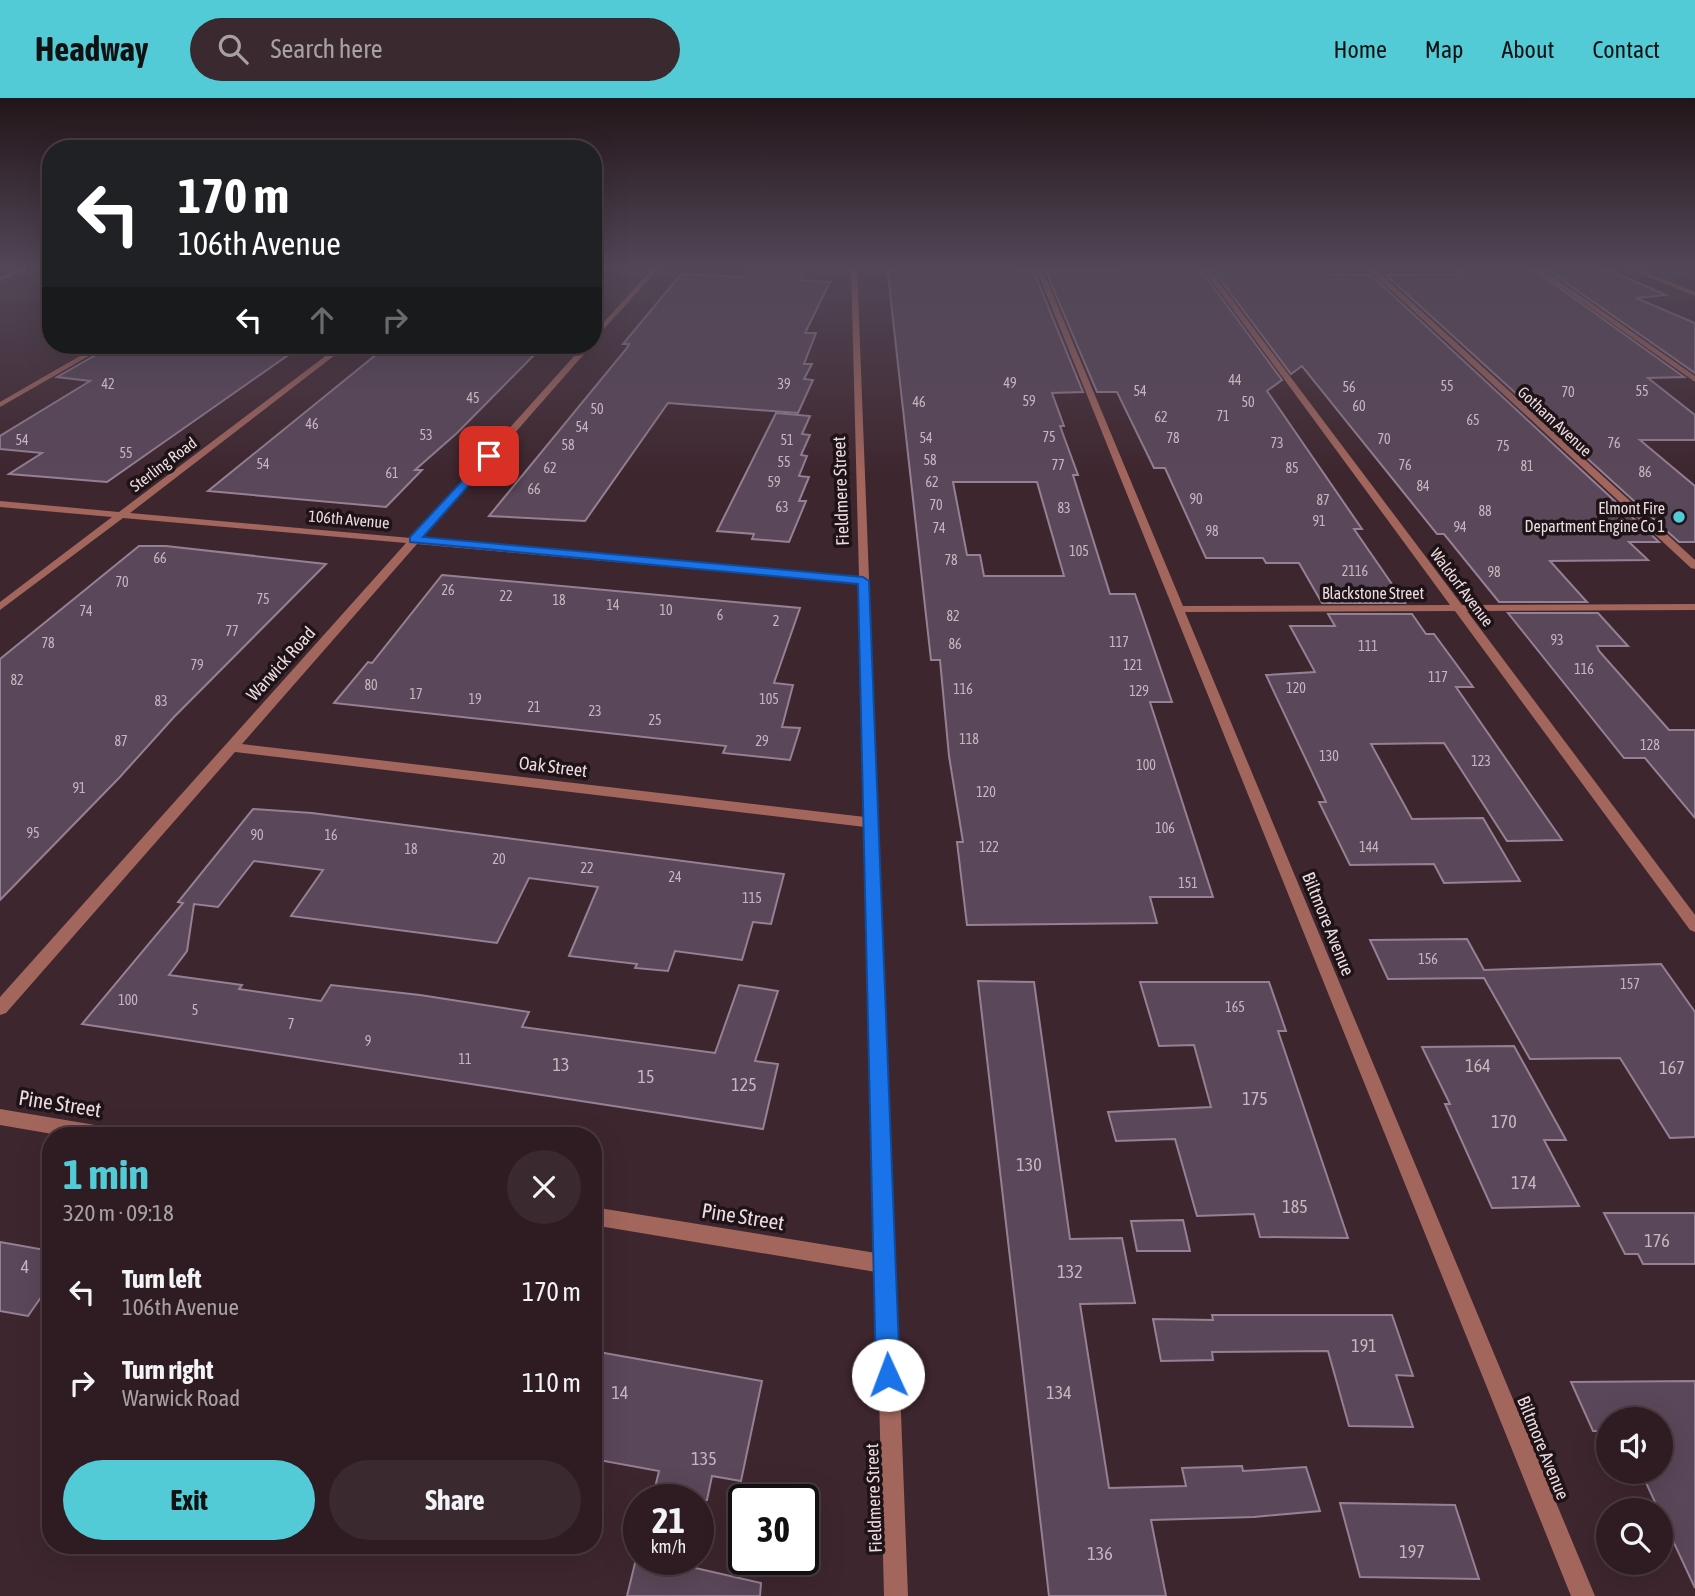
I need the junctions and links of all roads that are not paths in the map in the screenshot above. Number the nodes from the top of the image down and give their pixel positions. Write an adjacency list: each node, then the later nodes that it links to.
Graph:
1 (856, 336): 15 (street, Fieldmere Street)
2 (1066, 336): 19 (street, Biltmore Avenue)
3 (1255, 336): 18 (street, Waldorf Avenue)
4 (1444, 336): 14 (street, Gotham Avenue)
5 (1633, 336): 9 (street)
6 (88, 354): 10 (street)
7 (332, 354): 12 (street, Sterling Road)
8 (580, 354): 13 (street, Warwick Road)
9 (1695, 380)
10 (0, 405)
11 (0, 503): 12 (street, 106th Avenue)
12 (122, 514): 13 (street, 106th Avenue); 16 (street, Sterling Road)
13 (414, 540): 15 (street, 106th Avenue); 20 (street, Warwick Road)
14 (1695, 566)
15 (863, 581): 21 (street, Fieldmere Street)
16 (0, 607)
17 (1695, 607): 18 (street, Blackstone Street)
18 (1458, 608): 19 (street, Blackstone Street); 22 (street, Waldorf Avenue)
19 (1178, 610): 29 (street, Biltmore Avenue)
20 (231, 747): 21 (street, Oak Street); 23 (street, Warwick Road)
21 (872, 823): 27 (street, Fieldmere Street)
22 (1695, 926)
23 (0, 1008)
24 (0, 1117): 25 (street, Pine Street)
25 (59, 1127)
26 (602, 1217): 27 (street, Pine Street)
27 (884, 1264): 28 (street, Fieldmere Street)
28 (896, 1596)
29 (1583, 1596)

